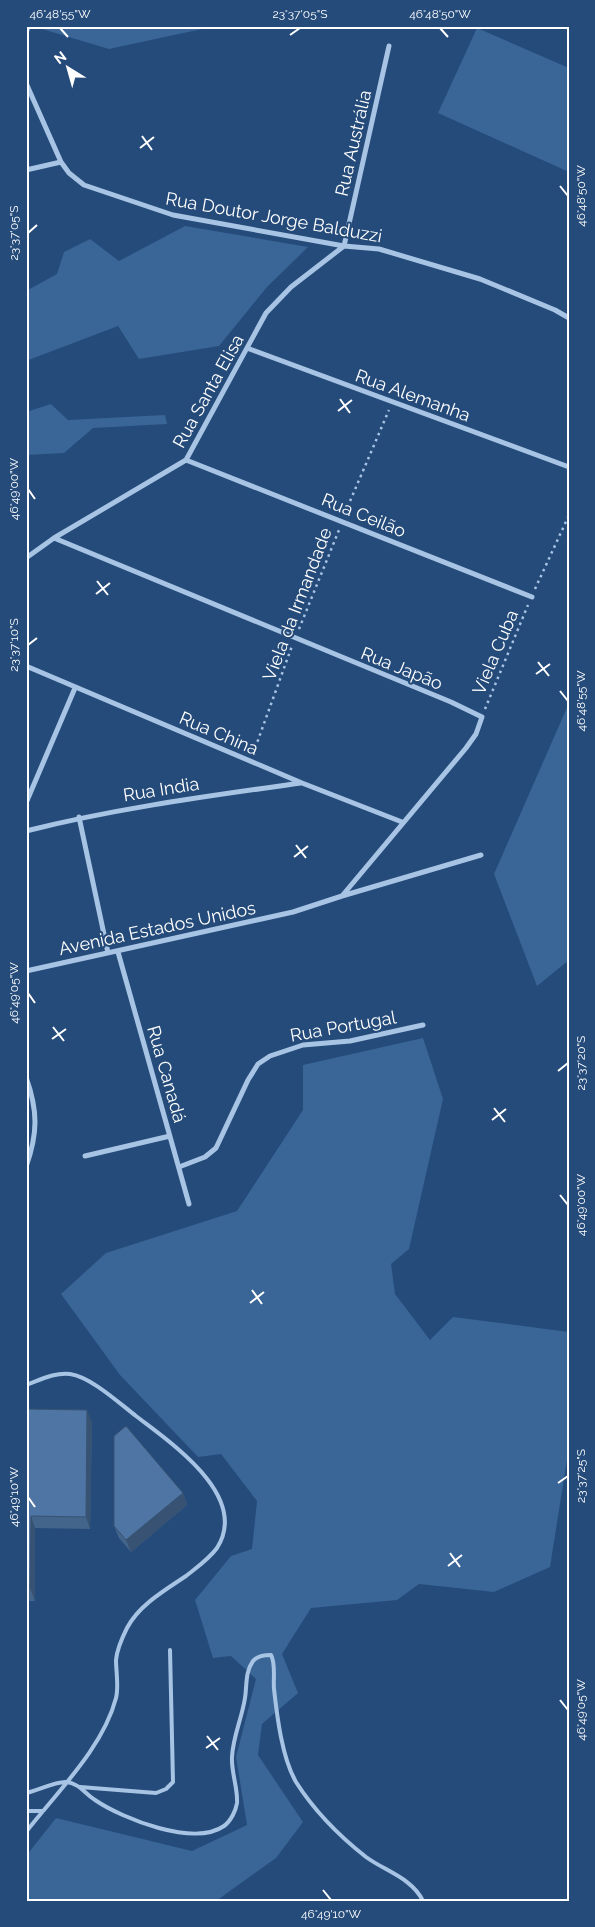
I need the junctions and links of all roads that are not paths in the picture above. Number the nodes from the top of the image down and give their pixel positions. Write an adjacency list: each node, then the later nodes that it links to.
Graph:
1 (28, 26): 2 (street)
2 (26, 34)
3 (389, 46): 7 (street, Rua Austrália)
4 (26, 83): 5 (street, Rua Doutor Jorge Balduzzi)
5 (61, 162): 6 (street); 7 (street, Rua Doutor Jorge Balduzzi)
6 (26, 170)
7 (344, 246): 8 (street, Rua Doutor Jorge Balduzzi); 9 (street, Rua Santa Elisa)
8 (569, 318)
9 (247, 348): 10 (street, Rua Santa Elisa); 11 (street, Rua Alemanha)
10 (186, 460): 12 (street, Rua Santa Elisa); 14 (street, Rua Ceilão)
11 (569, 467)
12 (54, 538): 13 (street, Rua Santa Elisa); 20 (street, Rua Japão)
13 (26, 558)
14 (532, 596)
15 (26, 666): 16 (street, Rua China)
16 (75, 688): 17 (street, Rua China); 18 (street)
17 (302, 783): 19 (street, Rua India); 20 (street, Rua China)
18 (26, 803)
19 (79, 817): 21 (street, Rua India); 25 (street)
20 (402, 822): 23 (street)
21 (26, 831)
22 (482, 855): 23 (street)
23 (342, 896): 24 (street, Avenida Estados Unidos)
24 (118, 952): 25 (street, Avenida Estados Unidos); 29 (street, Rua Canadá)
25 (108, 953): 26 (street, Avenida Estados Unidos)
26 (26, 971)
27 (423, 1025): 32 (street, Rua Portugal)
28 (26, 1077): 31 (street)
29 (170, 1136): 30 (street); 32 (street, Rua Canadá)
30 (85, 1156)
31 (26, 1167)
32 (178, 1167): 33 (street, Rua Canadá)
33 (189, 1204)
34 (26, 1385): 36 (lane)
35 (170, 1650): 37 (lane)
36 (66, 1782): 37 (lane); 38 (lane); 40 (lane)
37 (80, 1787): 42 (lane)
38 (26, 1793)
39 (26, 1811): 40 (lane)
40 (43, 1811): 41 (lane)
41 (26, 1832)
42 (423, 1901)

